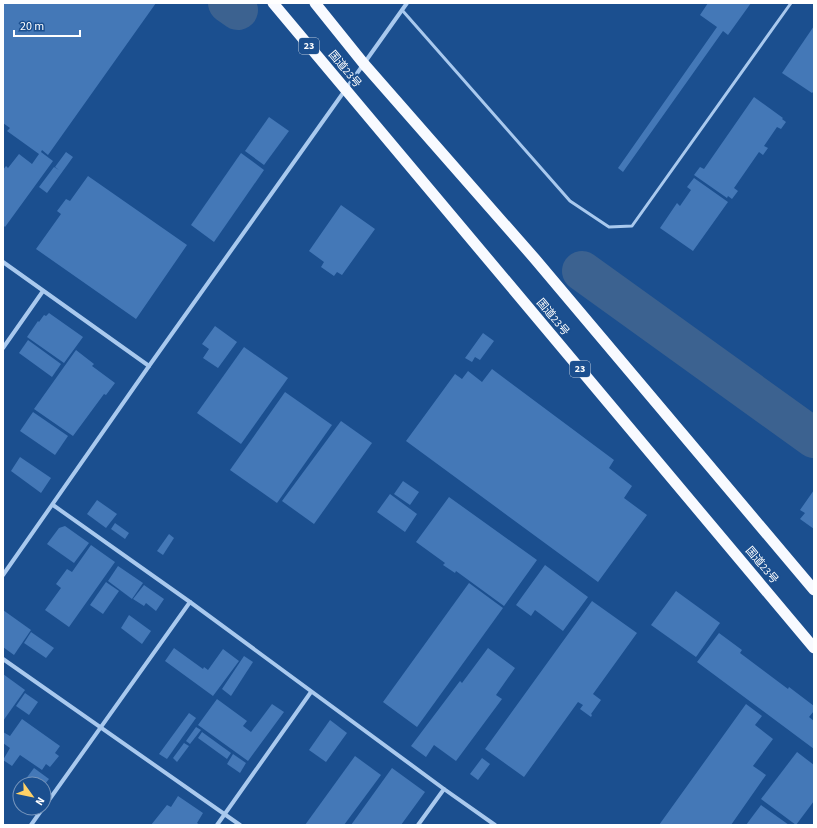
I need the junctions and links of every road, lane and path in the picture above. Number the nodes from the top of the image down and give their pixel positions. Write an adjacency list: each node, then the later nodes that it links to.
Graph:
1 (273, 3): 7 (highway, 国道23号 / 23)
2 (315, 3): 6 (highway, 国道23号)
3 (407, 3): 5 (street)
4 (791, 3): 5 (lane)
5 (402, 10): 6 (street)
6 (364, 64): 7 (street); 14 (highway, 国道23号)
7 (345, 90): 11 (street); 16 (highway, 国道23号 / 23)
8 (3, 262): 9 (street)
9 (43, 291): 10 (street); 11 (street)
10 (3, 348)
11 (149, 366): 12 (street)
12 (53, 504): 13 (street); 15 (street)
13 (3, 575)
14 (814, 590)
15 (190, 602): 18 (street); 19 (street)
16 (814, 648)
17 (3, 659): 19 (street)
18 (311, 692): 20 (street); 22 (street)
19 (102, 727): 21 (street); 22 (street)
20 (444, 789): 27 (street); 28 (street)
21 (52, 797)
22 (224, 814): 25 (street); 26 (street)
23 (38, 816): 24 (street)
24 (31, 825)
25 (217, 825)
26 (240, 825)
27 (418, 825)
28 (495, 825)

